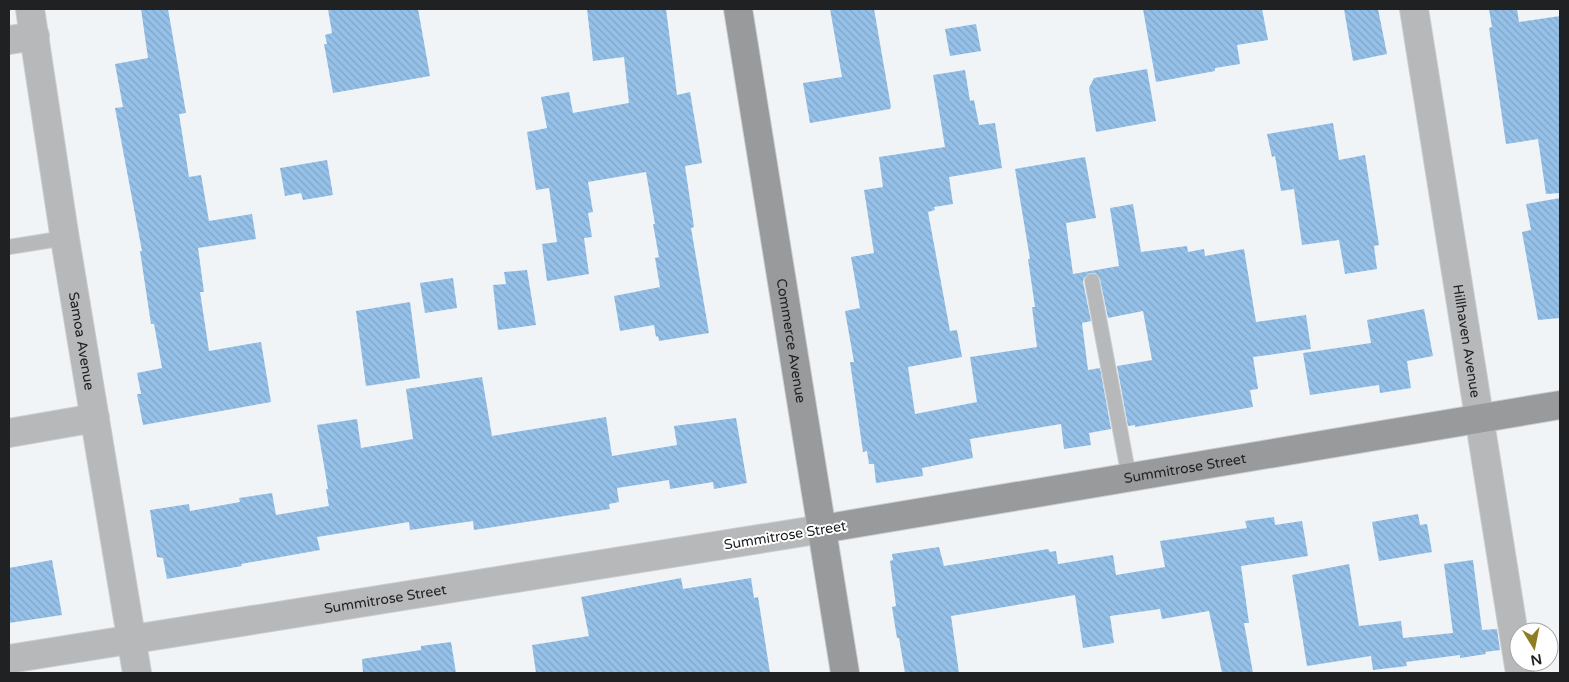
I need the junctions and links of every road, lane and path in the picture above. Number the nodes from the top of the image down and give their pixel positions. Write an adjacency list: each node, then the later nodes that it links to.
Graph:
1 (30, 9): 4 (street, Samoa Avenue)
2 (738, 9): 13 (street, Commerce Avenue)
3 (1414, 9): 10 (street, Hillhaven Avenue)
4 (22, 38): 5 (street, Samoa Avenue)
5 (65, 238): 6 (lane); 9 (street, Samoa Avenue)
6 (9, 248)
7 (1092, 281): 12 (lane)
8 (1560, 405): 10 (street, Summitrose Street)
9 (95, 418): 11 (street); 14 (street, Samoa Avenue)
10 (1479, 418): 12 (street, Summitrose Street); 18 (street, Hillhaven Avenue)
11 (9, 433)
12 (1130, 477): 13 (street, Summitrose Street)
13 (822, 529): 14 (street, Summitrose Street); 17 (street, Commerce Avenue)
14 (132, 640): 15 (street, Summitrose Street); 16 (street, Samoa Avenue)
15 (9, 659)
16 (137, 673)
17 (845, 673)
18 (1520, 673)

